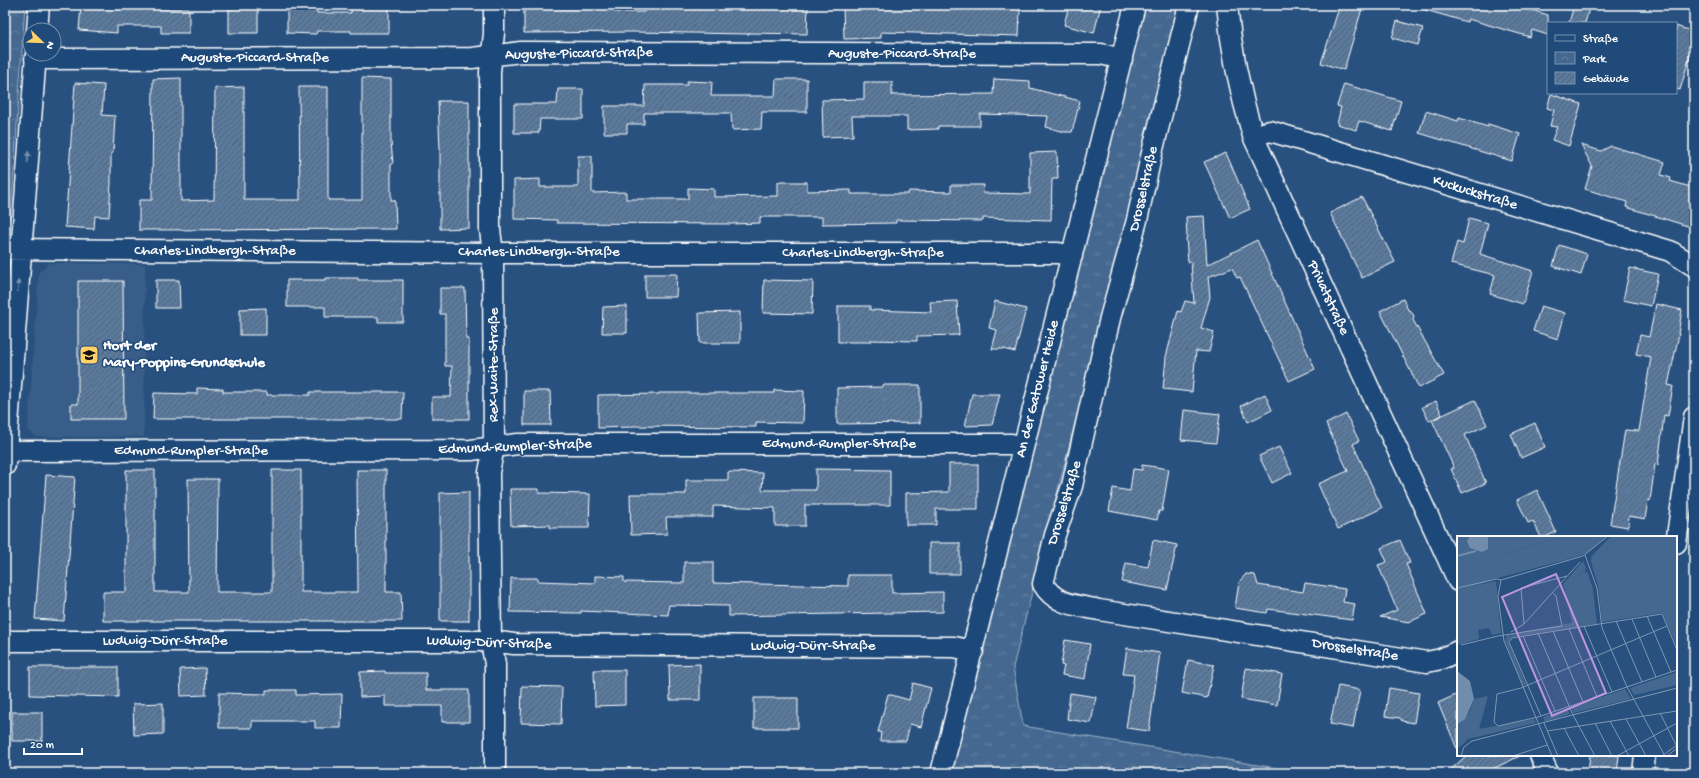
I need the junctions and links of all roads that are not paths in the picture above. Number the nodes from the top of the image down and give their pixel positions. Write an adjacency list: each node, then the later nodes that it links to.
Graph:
1 (39, 5): 6 (street)
2 (494, 5): 7 (street, Rex-Waite-Straße)
3 (1135, 5): 9 (street, An der Gatower Heide)
4 (1189, 5): 25 (street, Drosselstraße)
5 (1226, 5): 11 (street, Privatstraße)
6 (38, 22)
7 (492, 56): 8 (street, Auguste-Piccard-Straße); 9 (street, Auguste-Piccard-Straße); 13 (street, Rex-Waite-Straße)
8 (62, 57)
9 (1122, 59): 14 (street, An der Gatower Heide)
10 (34, 62): 12 (street, one-way to 10)
11 (1253, 136): 15 (street, Kuckuckstraße); 21 (street, Privatstraße)
12 (13, 249): 13 (street, Charles-Lindbergh-Straße); 19 (street, one-way to 12)
13 (493, 252): 14 (street, Charles-Lindbergh-Straße); 18 (street, Rex-Waite-Straße)
14 (1072, 256): 17 (street, An der Gatower Heide)
15 (1694, 266)
16 (1694, 417): 20 (street)
17 (1024, 446): 18 (street, Edmund-Rumpler-Straße); 24 (street, An der Gatower Heide)
18 (494, 447): 19 (street, Edmund-Rumpler-Straße); 22 (street, Rex-Waite-Straße)
19 (6, 458)
20 (1677, 536)
21 (1457, 579)
22 (491, 640): 23 (street, Ludwig-Dürr-Straße); 24 (street, Ludwig-Dürr-Straße); 28 (street, Rex-Waite-Straße)
23 (5, 641)
24 (973, 651): 29 (street, An der Gatower Heide)
25 (1457, 651)
26 (1540, 756): 30 (street)
27 (1645, 756): 31 (street)
28 (495, 773)
29 (941, 773)
30 (1548, 773)
31 (1643, 773)

